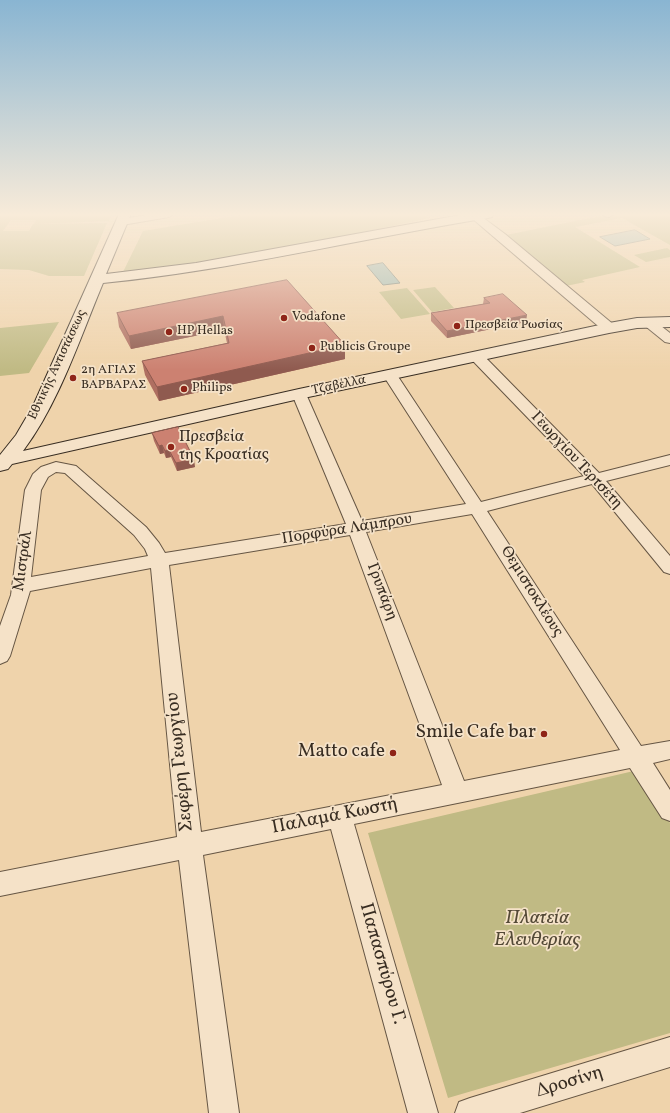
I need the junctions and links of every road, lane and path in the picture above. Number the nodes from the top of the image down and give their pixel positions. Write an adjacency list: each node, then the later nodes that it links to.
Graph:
1 (103, 266): 4 (street, Εθνικής Αντιστάσεως)
2 (203, 266): 4 (street)
3 (537, 266): 7 (street)
4 (97, 279): 13 (street, Εθνικής Αντιστάσεως)
5 (648, 322): 6 (street, Τζαβέλλα); 7 (street, Τζαβέλλα); 8 (street)
6 (670, 322)
7 (609, 328): 9 (street, Τζαβέλλα)
8 (670, 339)
9 (477, 357): 10 (street, Τζαβέλλα); 15 (street, Γεωργίου Τερτσέτη)
10 (390, 375): 11 (street, Τζαβέλλα); 16 (street, Θεμιστοκλέους)
11 (299, 394): 13 (street, Τζαβέλλα); 17 (street, Γρυπάρη)
12 (670, 460): 15 (street, Πορφύρα Λάμπρου)
13 (4, 462)
14 (48, 469): 18 (street, Σεφέρη Γεωργίου); 20 (street, Μιστράλ)
15 (596, 479): 16 (street, Πορφύρα Λάμπρου); 19 (street, Γεωργίου Τερτσέτη)
16 (477, 508): 17 (street, Πορφύρα Λάμπρου); 23 (street, Θεμιστοκλέους)
17 (356, 528): 18 (street, Πορφύρα Λάμπρου); 24 (street, Γρυπάρη)
18 (159, 560): 20 (street, Πορφύρα Λάμπρου); 27 (street, Σεφέρη Γεωργίου)
19 (670, 568)
20 (21, 586): 21 (street, Μιστράλ)
21 (0, 656)
22 (670, 750): 23 (street, Παλαμά Κωστή)
23 (636, 757): 24 (street, Παλαμά Κωστή); 25 (street, Θεμιστοκλέους)
24 (457, 793): 26 (street, Παλαμά Κωστή)
25 (670, 810)
26 (340, 816): 27 (street, Παλαμά Κωστή); 31 (street, Παπασπύρου Γ.)
27 (190, 846): 28 (street, Παλαμά Κωστή); 30 (street, Σεφέρη Γεωργίου)
28 (0, 884)
29 (670, 1052): 32 (street, Δροσίνη)
30 (224, 1113)
31 (423, 1113)
32 (470, 1113)

